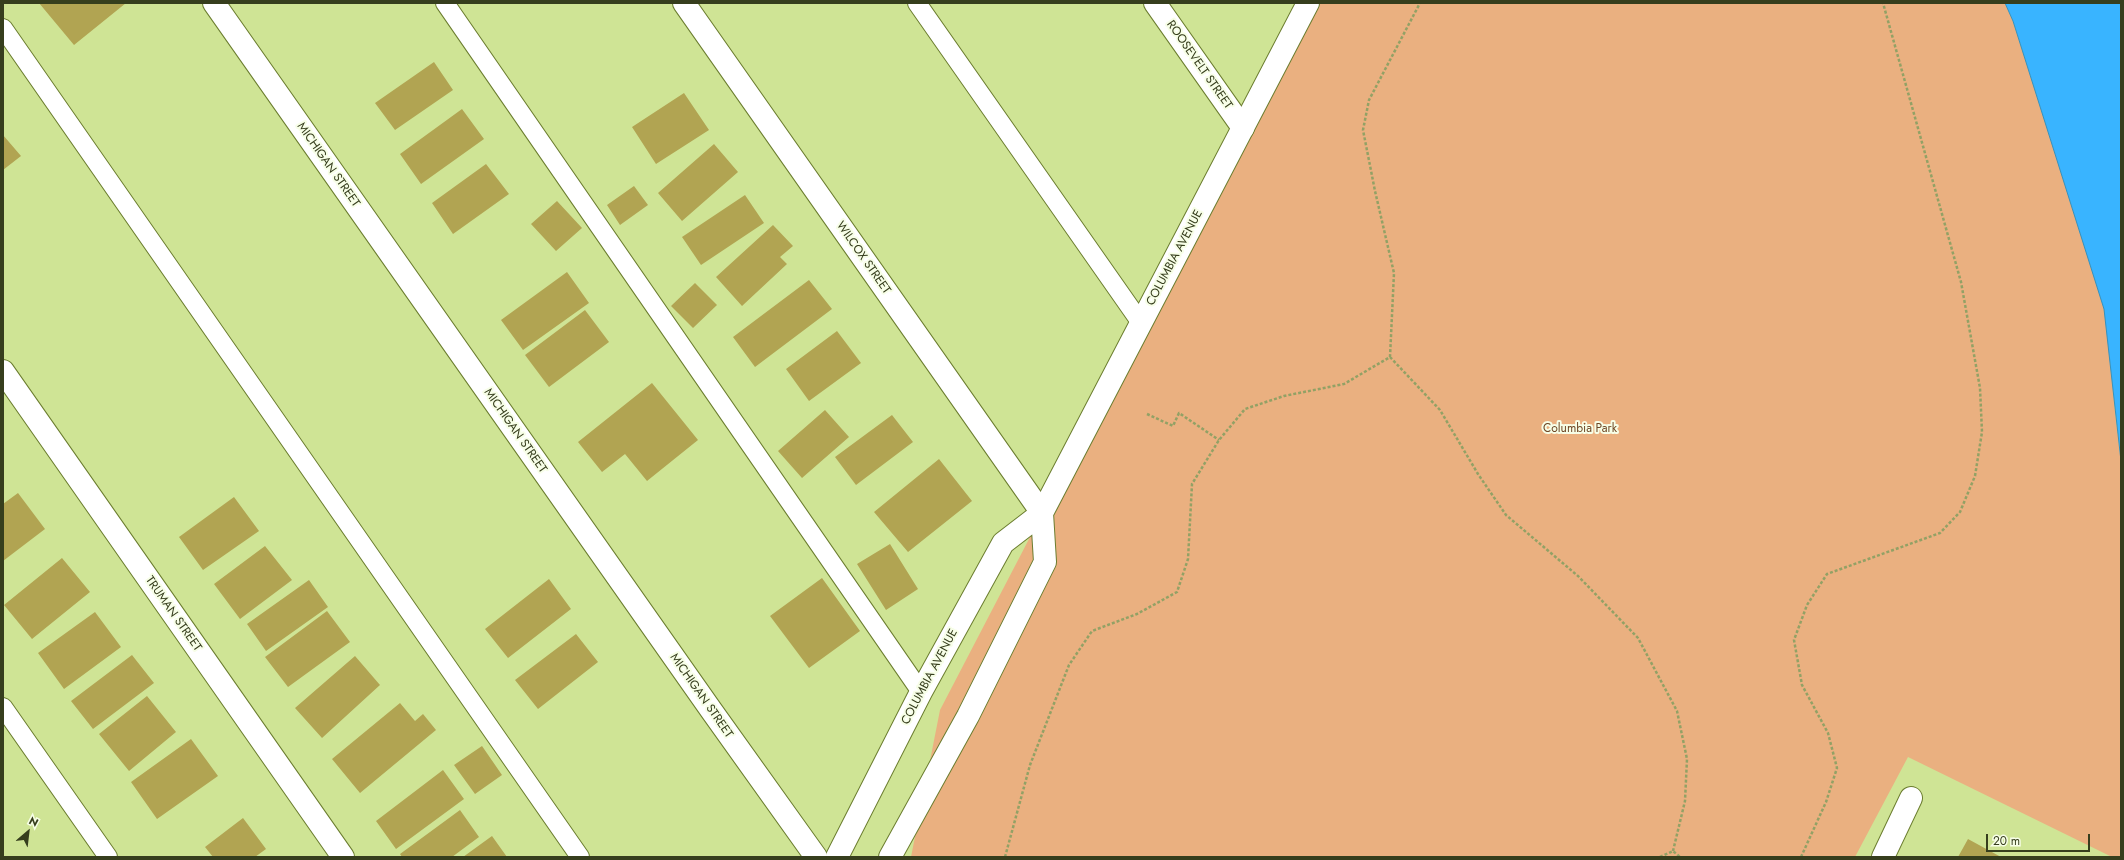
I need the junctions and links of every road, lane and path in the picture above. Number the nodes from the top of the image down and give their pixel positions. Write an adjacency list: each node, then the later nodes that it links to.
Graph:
1 (214, 3): 24 (street, MICHIGAN STREET)
2 (444, 3): 17 (lane)
3 (684, 3): 16 (street, WILCOX STREET)
4 (917, 3): 11 (lane)
5 (1155, 3): 10 (street, ROOSEVELT STREET)
6 (1308, 3): 10 (street, COLUMBIA AVENUE)
7 (1420, 3): 12 (path)
8 (1883, 3): 30 (path)
9 (3, 28): 23 (lane)
10 (1243, 128): 11 (street, COLUMBIA AVENUE)
11 (1141, 323): 16 (street, COLUMBIA AVENUE)
12 (1390, 357): 15 (path); 20 (path)
13 (3, 371): 22 (street, TRUMAN STREET)
14 (1147, 414): 15 (path)
15 (1218, 440): 27 (path)
16 (1042, 513): 17 (street, COLUMBIA AVENUE); 26 (street)
17 (921, 692): 25 (street, COLUMBIA AVENUE)
18 (3, 707): 21 (lane)
19 (1912, 798): 31 (street)
20 (1673, 851): 28 (path); 29 (path)
21 (108, 857)
22 (343, 857)
23 (580, 857)
24 (816, 857)
25 (837, 857)
26 (890, 857)
27 (1005, 857)
28 (1660, 857)
29 (1680, 857)
30 (1801, 857)
31 (1883, 857)

